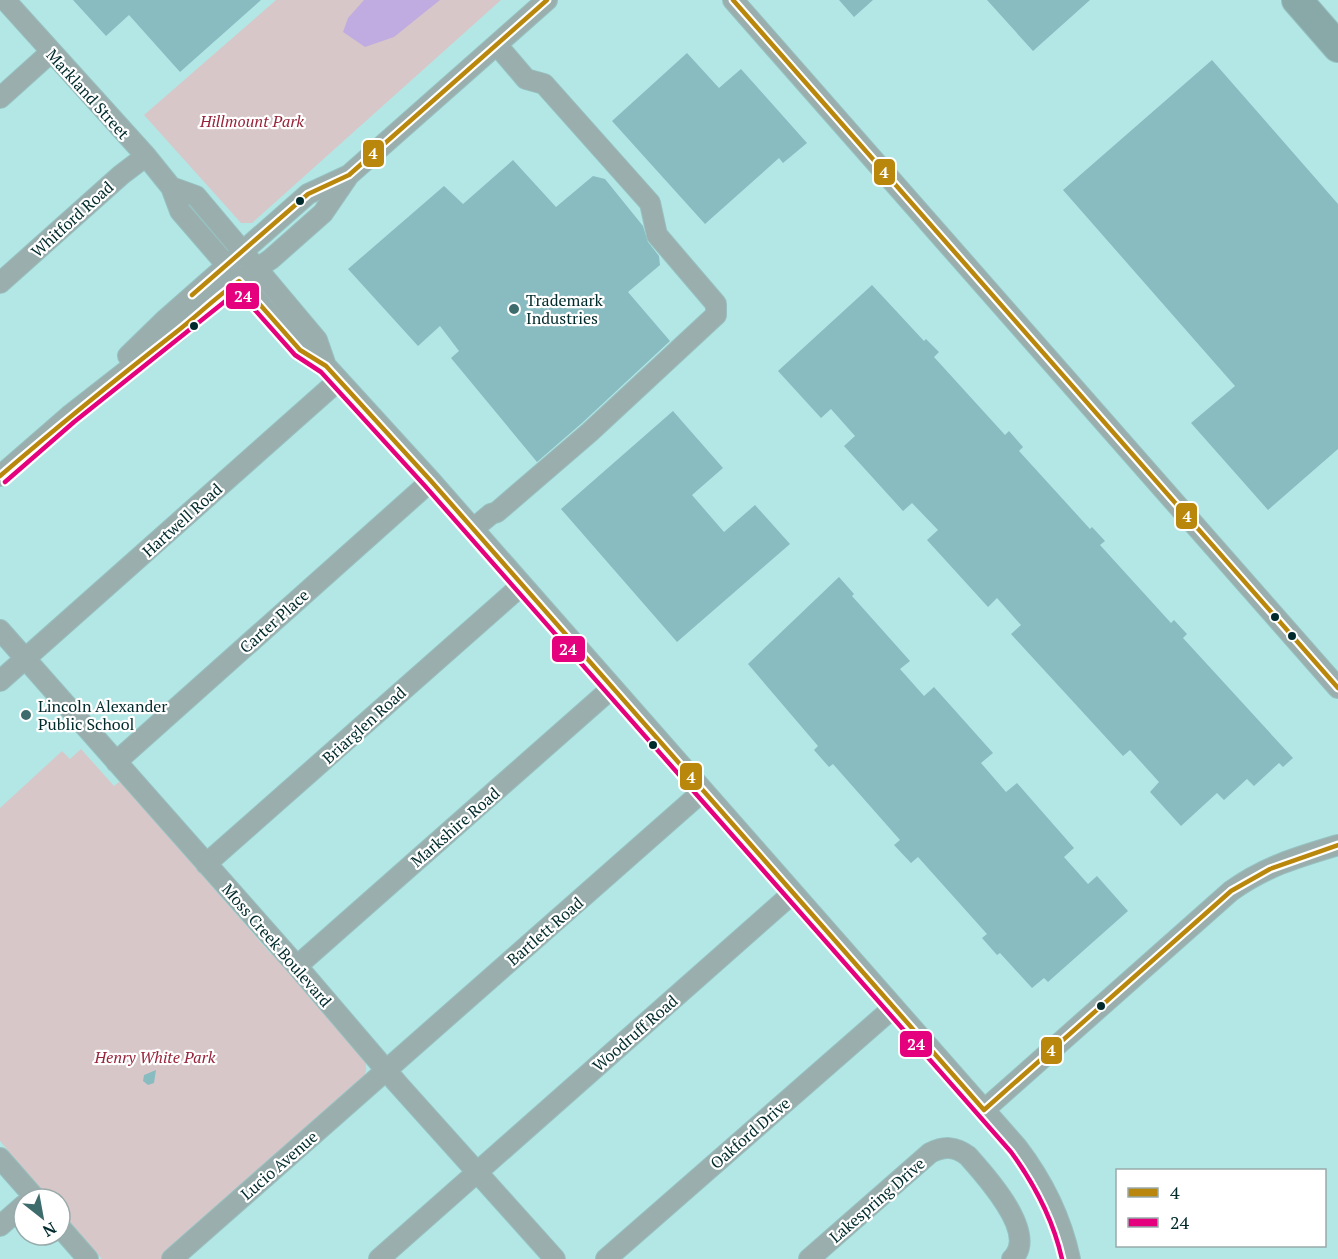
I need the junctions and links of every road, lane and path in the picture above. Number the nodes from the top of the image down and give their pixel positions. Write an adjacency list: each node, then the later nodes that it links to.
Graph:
1 (5, 0): 7 (street, Markland Street)
2 (547, 0): 5 (street)
3 (733, 0): 27 (street)
4 (1297, 0): 6 (highway)
5 (497, 45): 10 (street); 21 (street)
6 (1338, 47)
7 (51, 52): 8 (street); 9 (street, Markland Street)
8 (0, 98)
9 (146, 156): 11 (street, Markland Street); 16 (street, Whitford Road)
10 (349, 175): 12 (street); 14 (street)
11 (171, 187): 12 (street, Markland Street); 13 (street, Markland Street)
12 (243, 251): 13 (street); 14 (street, Markland Street)
13 (226, 265): 15 (street, Markland Street); 18 (street)
14 (257, 268): 15 (street); 17 (street, Markland Street)
15 (239, 281): 17 (street, Markland Street); 18 (street)
16 (0, 283)
17 (332, 373): 20 (street, Markland Street); 24 (street, Hartwell Road)
18 (69, 416): 19 (street)
19 (0, 476)
20 (431, 481): 21 (street, Markland Street); 28 (street, Carter Place)
21 (473, 529): 22 (street, Markland Street)
22 (522, 585): 26 (street, Markland Street); 31 (street, Briarglen Road)
23 (0, 630): 24 (street, Moss Creek Boulevard)
24 (24, 659): 25 (street, Hartwell Road); 28 (street, Moss Creek Boulevard)
25 (0, 681)
26 (612, 688): 29 (street, Markland Street); 33 (street, Markshire Road)
27 (1338, 688)
28 (116, 762): 31 (street, Moss Creek Boulevard)
29 (703, 791): 32 (street, Markland Street); 35 (street, Bartlett Road)
30 (1338, 845): 36 (street)
31 (206, 864): 33 (street, Moss Creek Boulevard)
32 (793, 893): 34 (street, Markland Street); 38 (street, Woodruff Road)
33 (297, 966): 35 (street, Moss Creek Boulevard)
34 (894, 1006): 36 (street, Markland Street); 47 (street, Oakford Drive)
35 (386, 1071): 38 (street, Moss Creek Boulevard); 44 (street, Lucio Avenue)
36 (984, 1110): 50 (street, Markland Street)
37 (0, 1158): 39 (street)
38 (477, 1173): 45 (street, Woodruff Road); 46 (street, Moss Creek Boulevard)
39 (21, 1187)
40 (12, 1216): 41 (street)
41 (0, 1226)
42 (72, 1241): 43 (street)
43 (88, 1259)
44 (172, 1259)
45 (379, 1259)
46 (555, 1259)
47 (606, 1259)
48 (809, 1259): 49 (street, Lakespring Drive)
49 (1012, 1259)
50 (1070, 1259)

